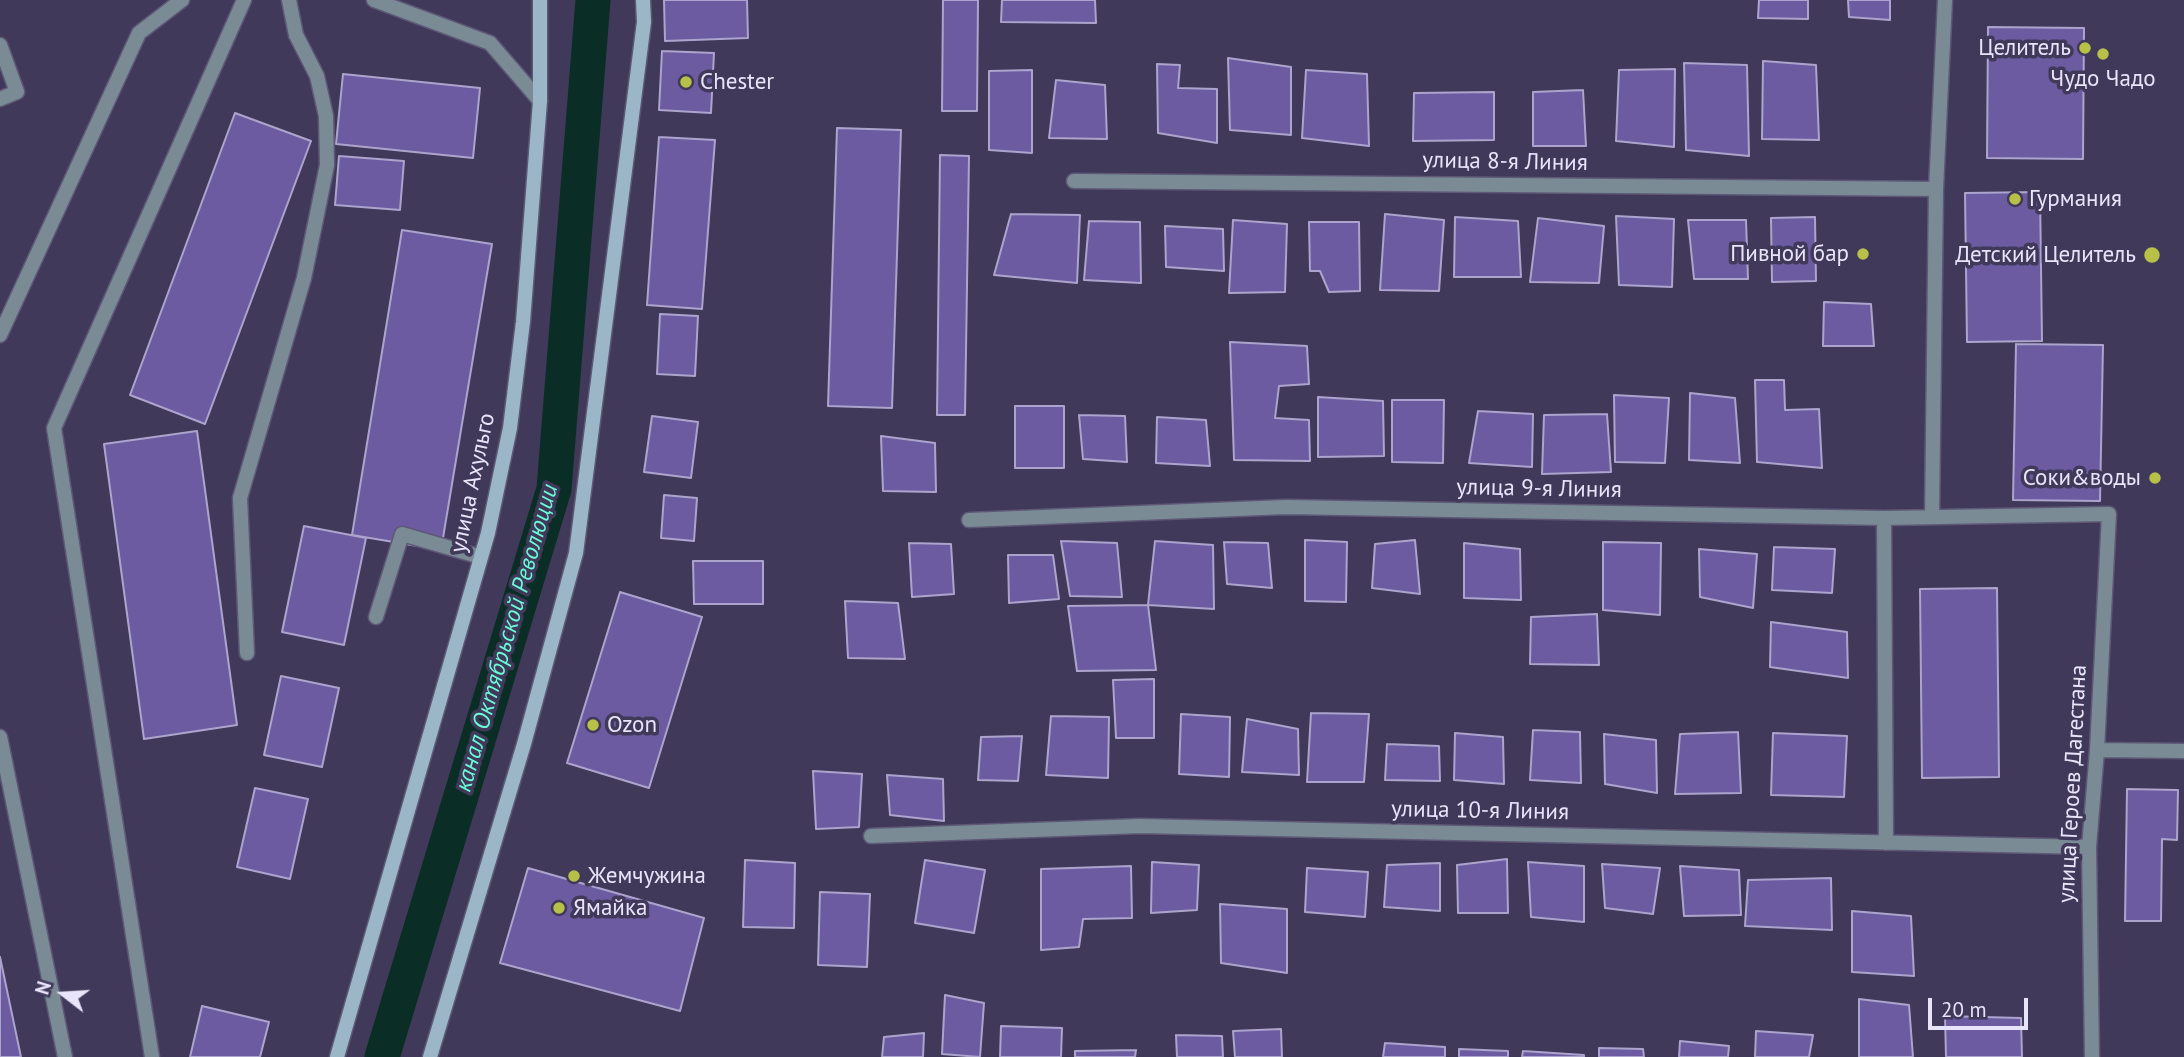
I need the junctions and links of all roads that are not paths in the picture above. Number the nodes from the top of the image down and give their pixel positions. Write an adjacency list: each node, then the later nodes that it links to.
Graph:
1 (182, 0): 13 (street)
2 (244, 0): 28 (street)
3 (289, 0): 20 (street)
4 (374, 0): 10 (street)
5 (540, 0): 10 (main road, улица Ахульго)
6 (643, 0): 30 (main road)
7 (1945, 0): 12 (street)
8 (0, 45): 9 (street)
9 (0, 99)
10 (540, 101): 18 (main road, улица Ахульго)
11 (1074, 181): 12 (street, улица 8-я Линия)
12 (1936, 189): 15 (street)
13 (0, 335)
14 (2109, 514): 15 (street, улица 9-я Линия); 22 (street, улица Героев Дагестана)
15 (1932, 517): 16 (street, улица 9-я Линия)
16 (1884, 518): 17 (street, улица 9-я Линия); 25 (street)
17 (969, 520)
18 (481, 557): 19 (street); 29 (main road, улица Ахульго)
19 (376, 617)
20 (247, 653)
21 (0, 737): 27 (street)
22 (2097, 750): 23 (street); 26 (street, улица Героев Дагестана)
23 (2184, 751)
24 (871, 836): 25 (street, улица 10-я Линия)
25 (1886, 843): 26 (street, улица 10-я Линия)
26 (2089, 847): 31 (street, улица Героев Дагестана)
27 (65, 1057)
28 (152, 1057)
29 (337, 1057)
30 (430, 1057)
31 (2092, 1057)

